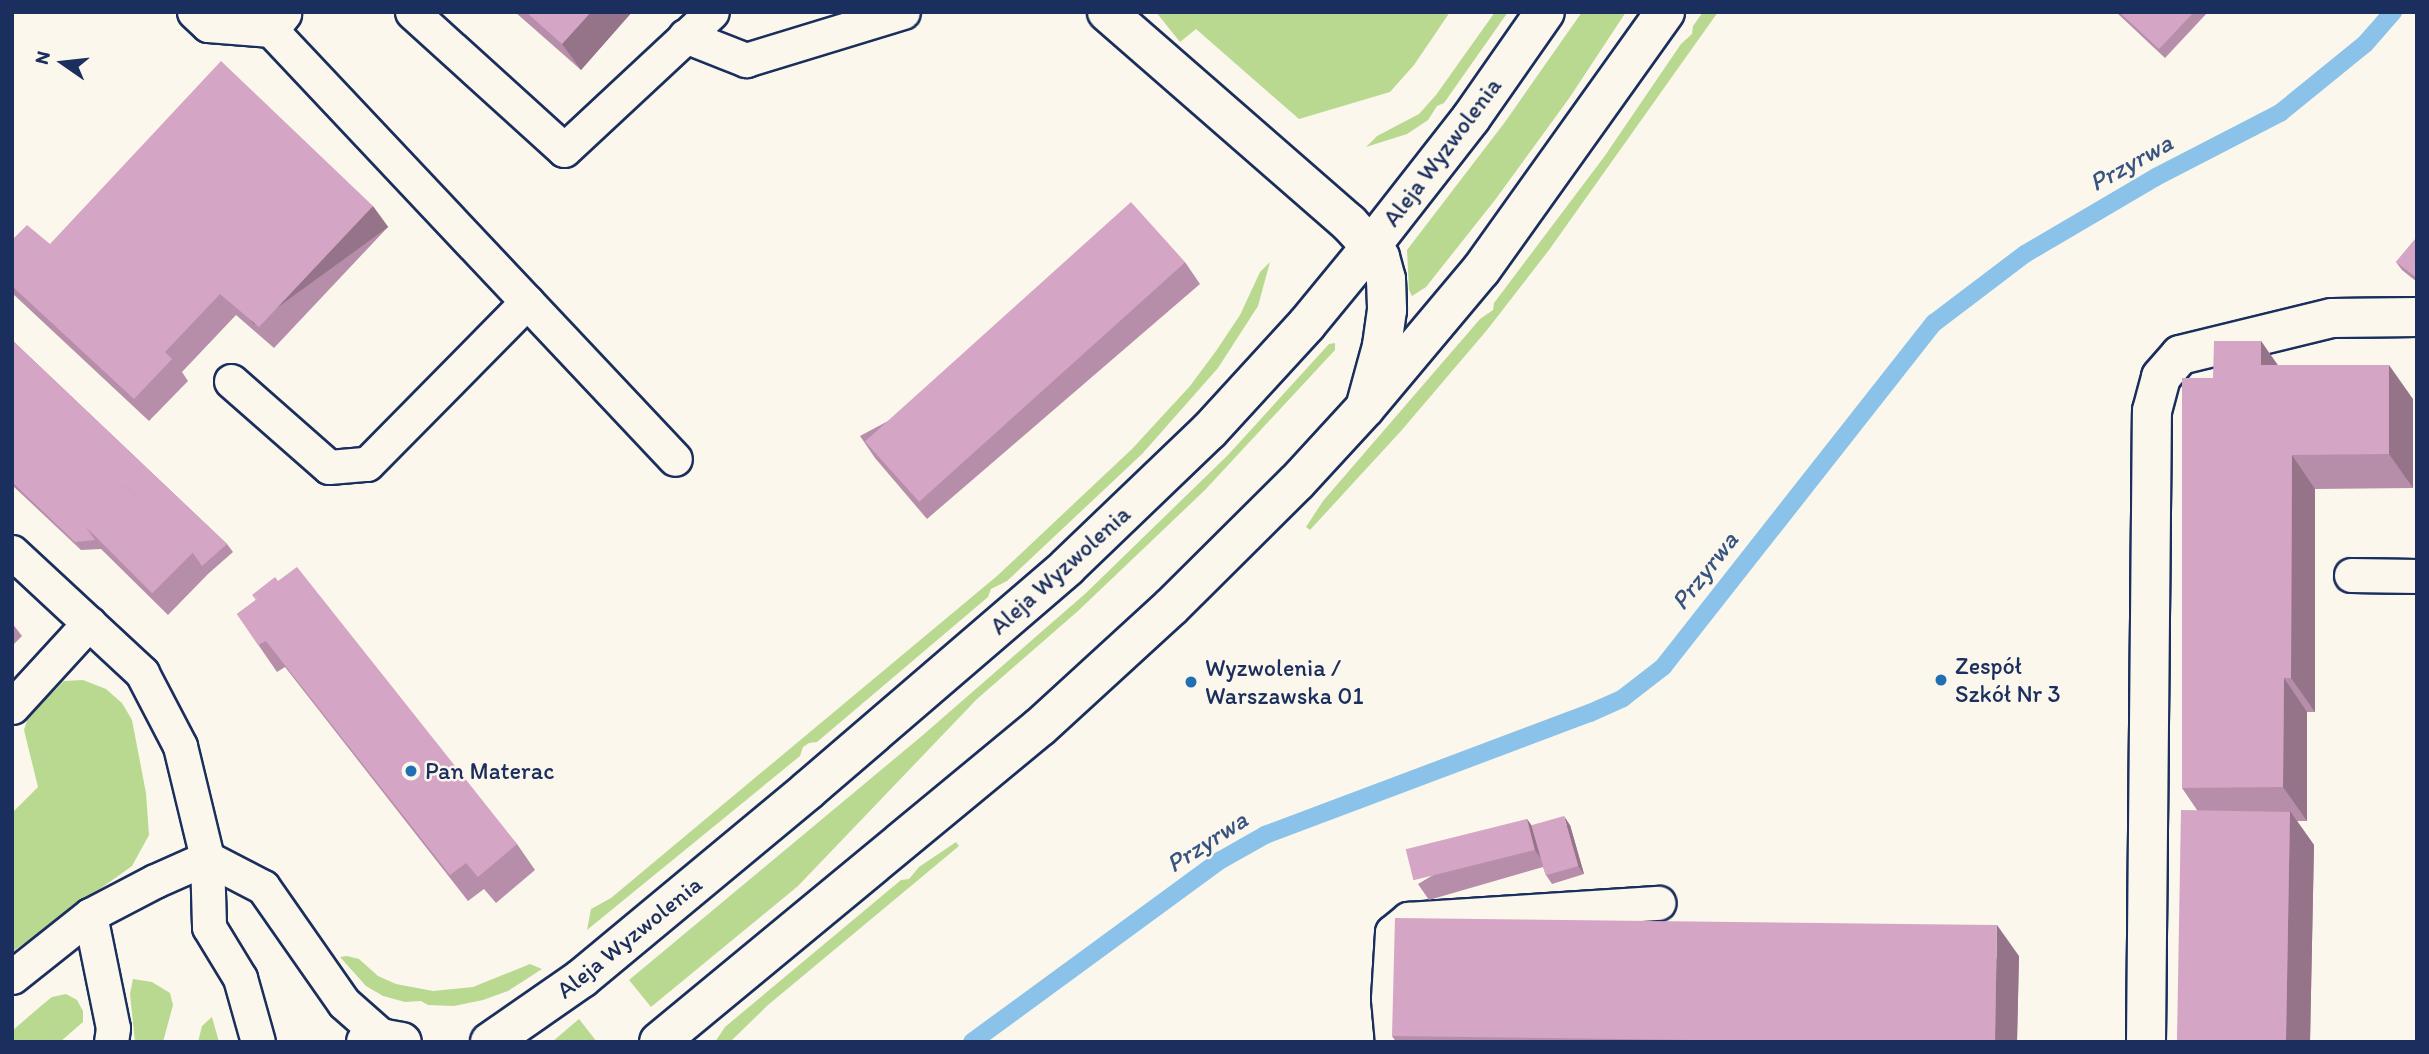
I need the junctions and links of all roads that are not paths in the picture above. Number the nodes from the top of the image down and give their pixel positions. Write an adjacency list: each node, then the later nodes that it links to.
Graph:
1 (194, 12): 8 (lane)
2 (412, 12): 9 (lane)
3 (712, 12): 9 (lane)
4 (903, 12): 9 (lane)
5 (1107, 12): 10 (main road)
6 (1545, 12): 10 (main road, Aleja Wyzwolenia)
7 (1665, 12): 14 (main road)
8 (279, 21): 11 (lane)
9 (685, 36)
10 (1371, 246): 14 (main road); 28 (main road, Aleja Wyzwolenia)
11 (527, 302): 13 (lane); 15 (lane)
12 (2417, 317): 31 (main road)
13 (231, 381)
14 (1365, 408): 29 (main road)
15 (675, 459)
16 (12, 552): 19 (lane)
17 (2351, 575): 18 (lane)
18 (2417, 576)
19 (89, 624): 20 (lane); 21 (lane)
20 (12, 707)
21 (207, 858): 23 (lane); 25 (lane); 27 (lane)
22 (1658, 903): 30 (lane)
23 (90, 915): 24 (lane); 26 (lane)
24 (12, 977)
25 (384, 1041)
26 (111, 1042)
27 (258, 1042)
28 (490, 1042)
29 (659, 1042)
30 (1392, 1042)
31 (2146, 1042)

